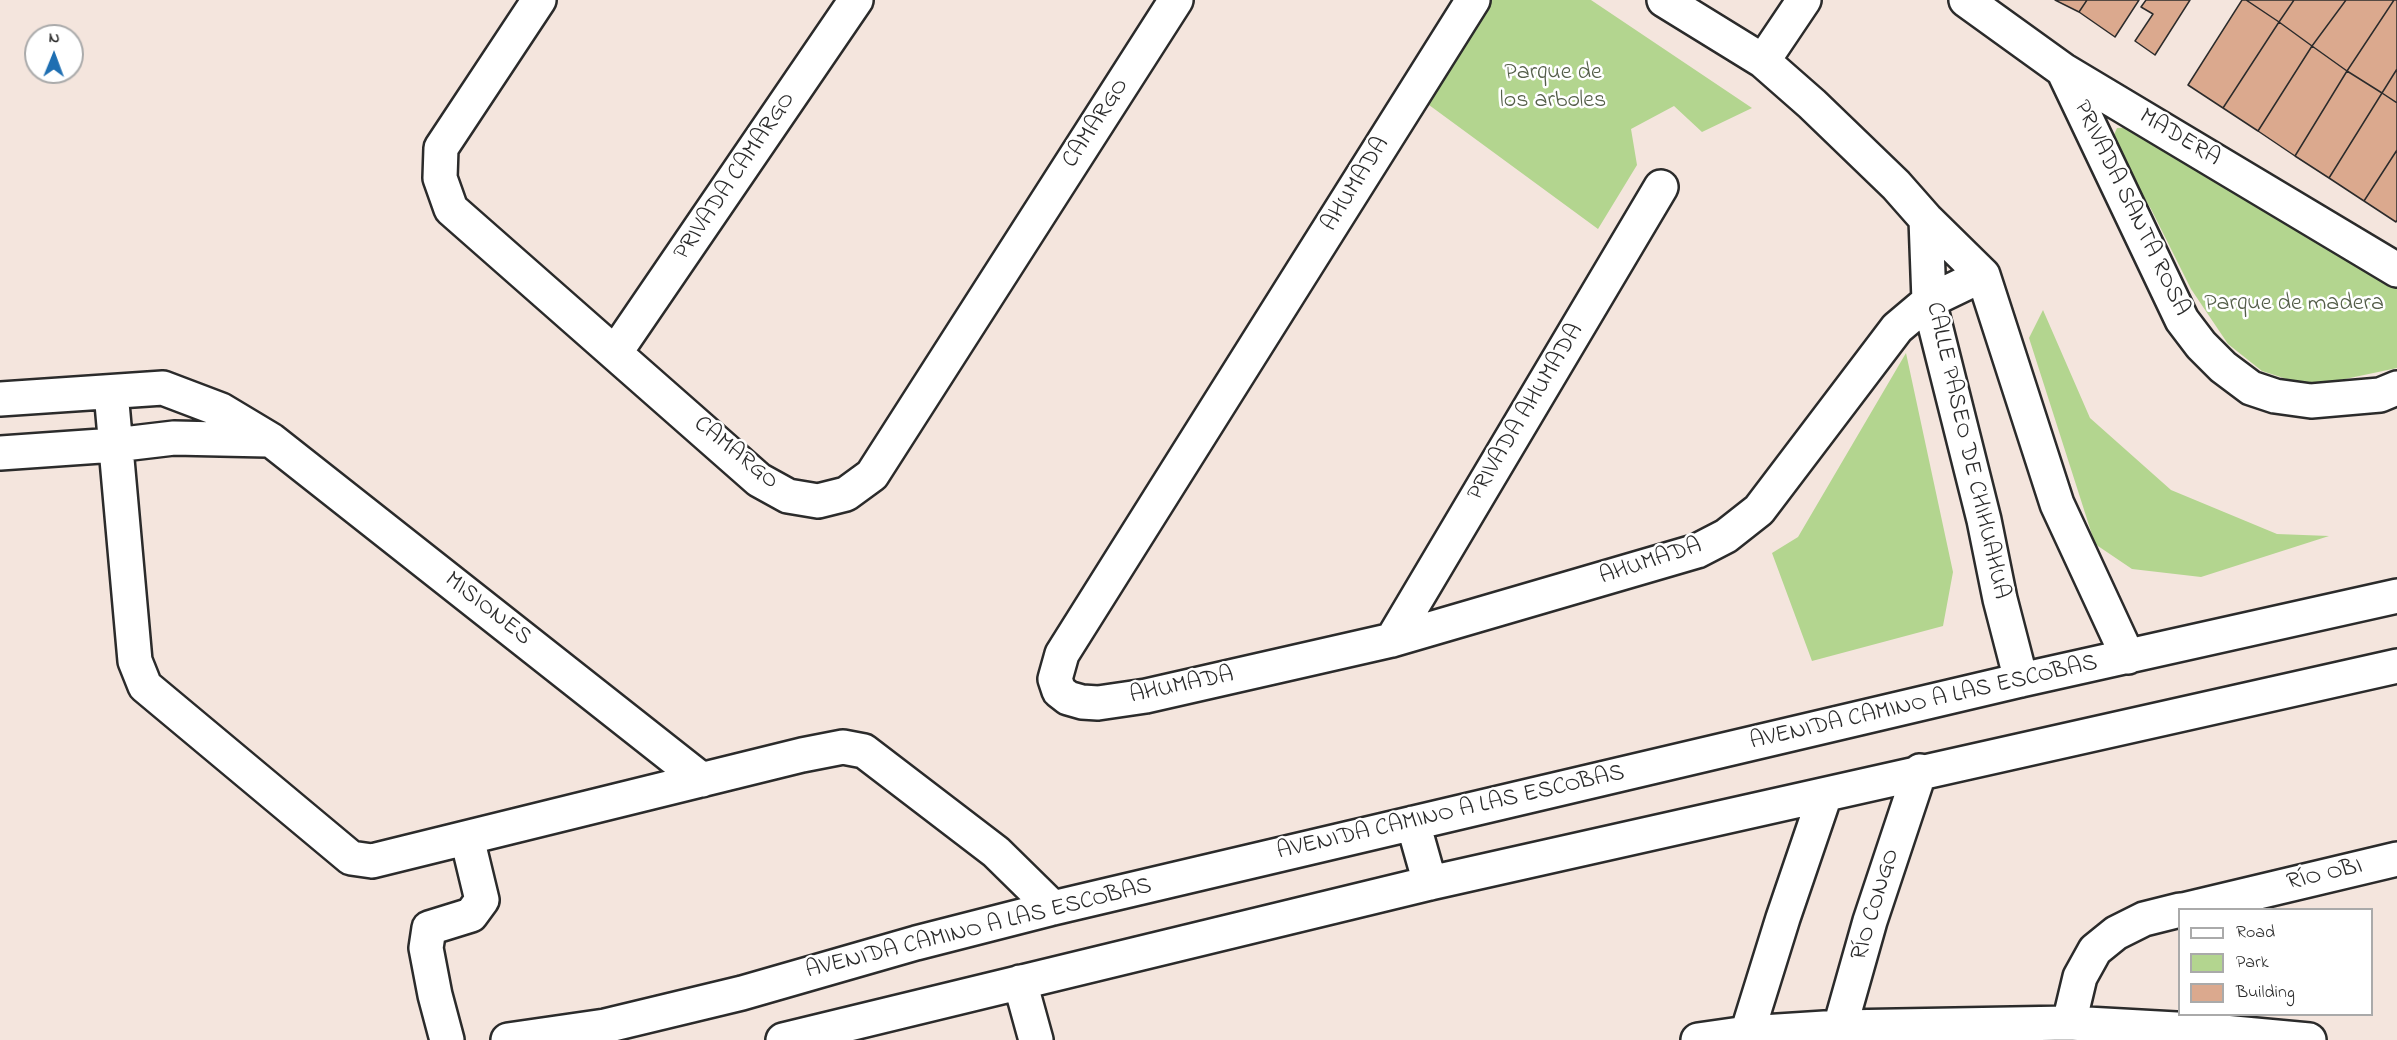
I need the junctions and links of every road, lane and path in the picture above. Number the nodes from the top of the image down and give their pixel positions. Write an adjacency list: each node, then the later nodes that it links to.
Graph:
1 (539, 0): 15 (street, CAMARGO)
2 (856, 0): 15 (street, PRIVADA CAMARGO)
3 (1176, 0): 15 (street, CAMARGO)
4 (1473, 0): 23 (street, AHUMADA)
5 (1664, 0): 8 (street)
6 (1804, 0): 8 (street)
7 (1966, 0): 9 (street, MADERA)
8 (1763, 61): 11 (street)
9 (2063, 70): 12 (street, MADERA); 16 (street, PRIVADA SANTA ROSA)
10 (1661, 186): 23 (street, PRIVADA AHUMADA)
11 (1926, 219): 13 (street); 14 (street, CALLE PASEO DE CHIHUAHUA)
12 (2397, 270)
13 (1983, 275): 14 (street, AHUMADA); 24 (street)
14 (1929, 301): 23 (street, AHUMADA); 26 (street, CALLE PASEO DE CHIHUAHUA)
15 (615, 353)
16 (2397, 388)
17 (111, 392): 18 (street, MISIONES); 19 (street, MISIONES); 20 (street)
18 (0, 399)
19 (271, 440): 20 (street); 28 (street, MISIONES)
20 (115, 444): 21 (street); 31 (street)
21 (0, 453)
22 (2397, 596): 24 (street, AVENIDA CAMINO A LAS ESCOBAS)
23 (1392, 640)
24 (2128, 657): 26 (street, AVENIDA CAMINO A LAS ESCOBAS)
25 (2397, 666): 27 (street)
26 (2021, 680): 30 (street, AVENIDA CAMINO A LAS ESCOBAS)
27 (1920, 771): 29 (street); 39 (street, RÍO CONGO)
28 (702, 780): 31 (street); 34 (street)
29 (1825, 795): 33 (street); 40 (street)
30 (1413, 823): 33 (street); 34 (street, AVENIDA CAMINO A LAS ESCOBAS)
31 (467, 838): 41 (street)
32 (2397, 859): 35 (street, RÍO OBI)
33 (1430, 883): 37 (street)
34 (1053, 908): 42 (street, AVENIDA CAMINO A LAS ESCOBAS)
35 (2189, 908)
36 (2178, 911): 38 (street, RÍO OBI)
37 (1020, 982): 43 (street); 44 (street)
38 (2069, 1023): 39 (street); 46 (street)
39 (1839, 1033): 40 (street)
40 (1746, 1036): 45 (street)
41 (447, 1040)
42 (508, 1040)
43 (783, 1040)
44 (1036, 1040)
45 (1698, 1040)
46 (2309, 1040)

